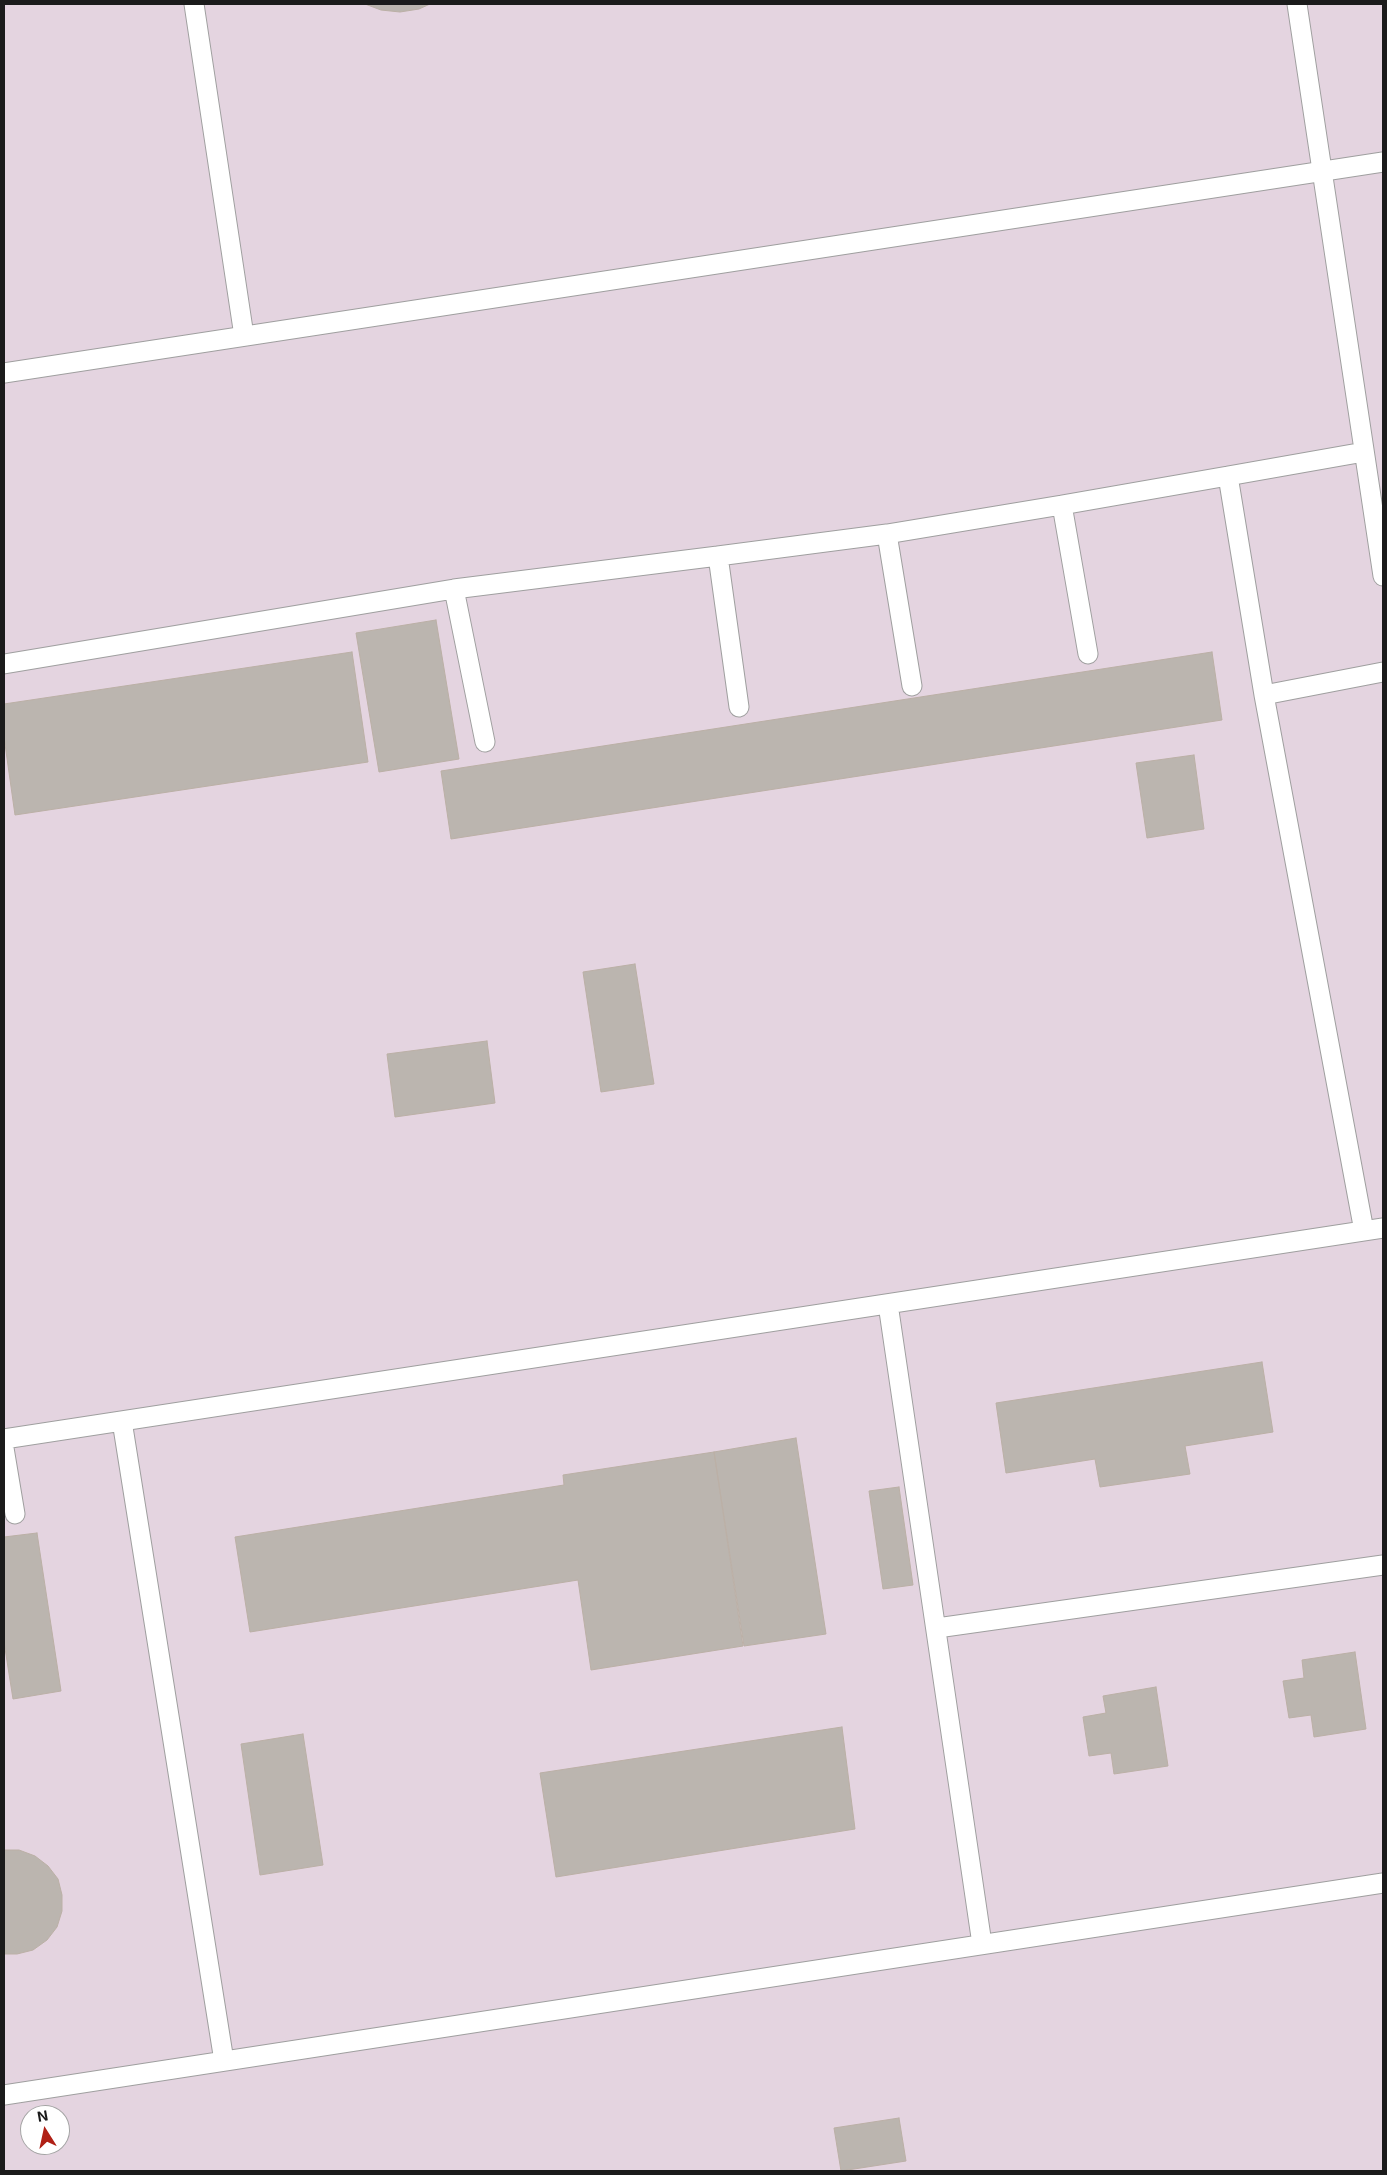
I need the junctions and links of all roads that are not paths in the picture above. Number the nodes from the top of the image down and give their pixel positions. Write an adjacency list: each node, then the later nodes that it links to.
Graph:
1 (194, 4): 5 (lane)
2 (1297, 4): 4 (lane)
3 (1383, 162): 4 (lane)
4 (1322, 172): 5 (lane); 7 (lane)
5 (244, 336): 6 (lane)
6 (4, 373)
7 (1364, 452): 8 (lane); 10 (lane)
8 (1228, 476): 9 (lane); 19 (lane)
9 (1062, 505): 11 (lane); 15 (lane)
10 (1379, 518): 13 (lane)
11 (887, 534): 12 (lane); 18 (lane)
12 (718, 556): 14 (lane); 20 (lane)
13 (1383, 576)
14 (454, 589): 16 (lane); 21 (lane)
15 (1088, 654)
16 (4, 664)
17 (1383, 672): 19 (lane)
18 (912, 686)
19 (1264, 695): 23 (lane)
20 (739, 707)
21 (485, 742)
22 (1383, 1228): 23 (lane)
23 (1364, 1230): 24 (lane)
24 (888, 1304): 25 (lane); 30 (lane)
25 (122, 1422): 26 (lane); 33 (lane)
26 (4, 1439)
27 (4, 1448): 28 (lane)
28 (15, 1514)
29 (1383, 1565): 30 (lane)
30 (937, 1628): 32 (lane)
31 (1383, 1882): 32 (lane)
32 (982, 1944): 33 (lane)
33 (224, 2061): 34 (lane)
34 (4, 2095)

